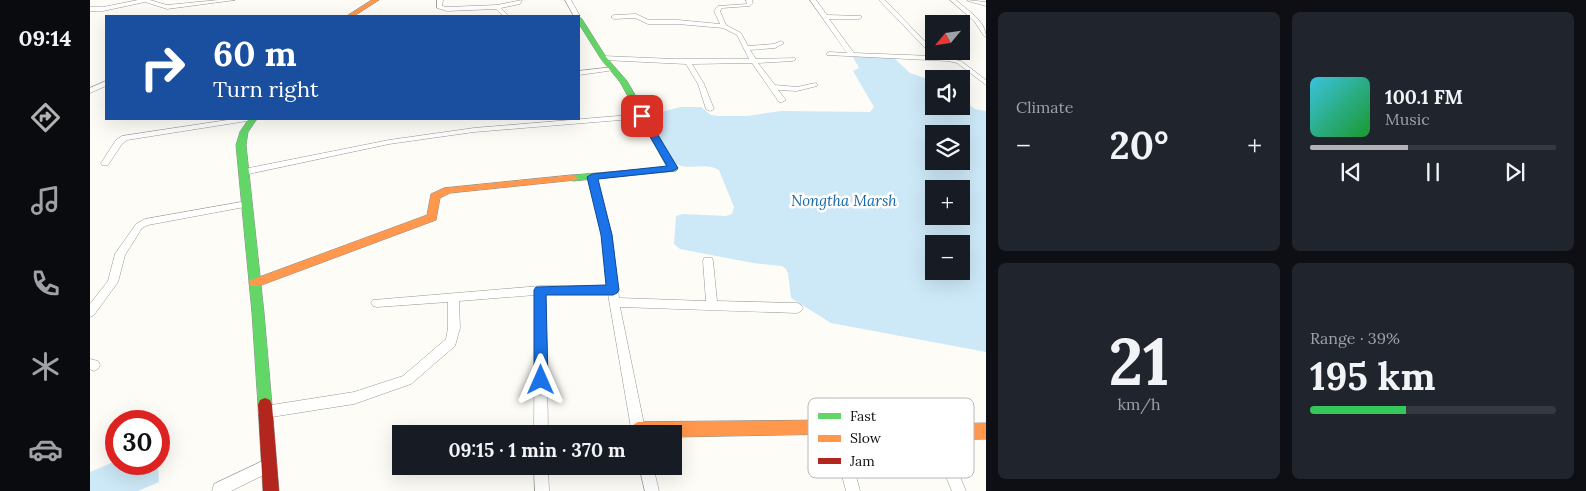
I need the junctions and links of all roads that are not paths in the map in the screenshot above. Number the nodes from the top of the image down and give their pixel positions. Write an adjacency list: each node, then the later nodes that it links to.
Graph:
1 (232, 0): 12 (street)
2 (376, 0): 19 (street)
3 (440, 0): 15 (street)
4 (519, 0): 14 (street)
5 (568, 0): 22 (street)
6 (749, 0): 28 (street)
7 (813, 0): 24 (street)
8 (882, 0): 31 (street)
9 (945, 0): 26 (street)
10 (953, 0): 26 (street)
11 (970, 0): 13 (street)
12 (197, 2): 17 (street)
13 (986, 4)
14 (497, 7): 15 (street); 21 (street)
15 (447, 8): 20 (street)
16 (90, 9): 17 (street)
17 (101, 10): 18 (street)
18 (96, 14)
19 (352, 15)
20 (448, 15)
21 (505, 15)
22 (576, 15)
23 (614, 17): 28 (street)
24 (826, 17): 25 (street); 34 (street)
25 (859, 17)
26 (972, 17): 29 (street)
27 (580, 21): 36 (street)
28 (724, 26): 32 (street)
29 (986, 35)
30 (781, 43): 32 (street)
31 (925, 45)
32 (747, 48): 40 (street)
33 (829, 54): 34 (street)
34 (852, 55): 35 (street)
35 (925, 57)
36 (602, 58): 39 (street); 41 (street)
37 (793, 59): 40 (street)
38 (950, 60): 43 (street)
39 (688, 62): 40 (street); 49 (street)
40 (754, 62): 46 (street)
41 (613, 69): 42 (street); 50 (street)
42 (580, 73)
43 (986, 83)
44 (105, 84): 47 (street)
45 (816, 85): 46 (street)
46 (772, 87): 48 (street)
47 (90, 91)
48 (782, 100)
49 (710, 110)
50 (642, 116): 54 (street); 55 (street)
51 (241, 120): 53 (street)
52 (252, 120): 54 (street)
53 (105, 163)
54 (244, 172): 56 (street)
55 (592, 177): 58 (street); 60 (street)
56 (247, 204): 58 (street); 65 (street)
57 (708, 261): 64 (street)
58 (254, 282): 67 (street)
59 (540, 290): 60 (street); 61 (street); 68 (street)
60 (613, 290): 62 (street)
61 (453, 297): 63 (street); 67 (street)
62 (614, 302): 64 (street); 69 (street)
63 (377, 303)
64 (712, 305): 66 (street)
65 (92, 306)
66 (798, 308)
67 (265, 412): 72 (street)
68 (541, 425)
69 (638, 425)
70 (808, 428): 71 (street)
71 (682, 431)
72 (269, 465): 77 (street); 78 (street)
73 (542, 475): 79 (street)
74 (648, 475): 80 (street)
75 (850, 478): 81 (street)
76 (954, 478): 82 (street)
77 (219, 489)
78 (271, 491)
79 (542, 491)
80 (652, 491)
81 (853, 491)
82 (960, 491)

